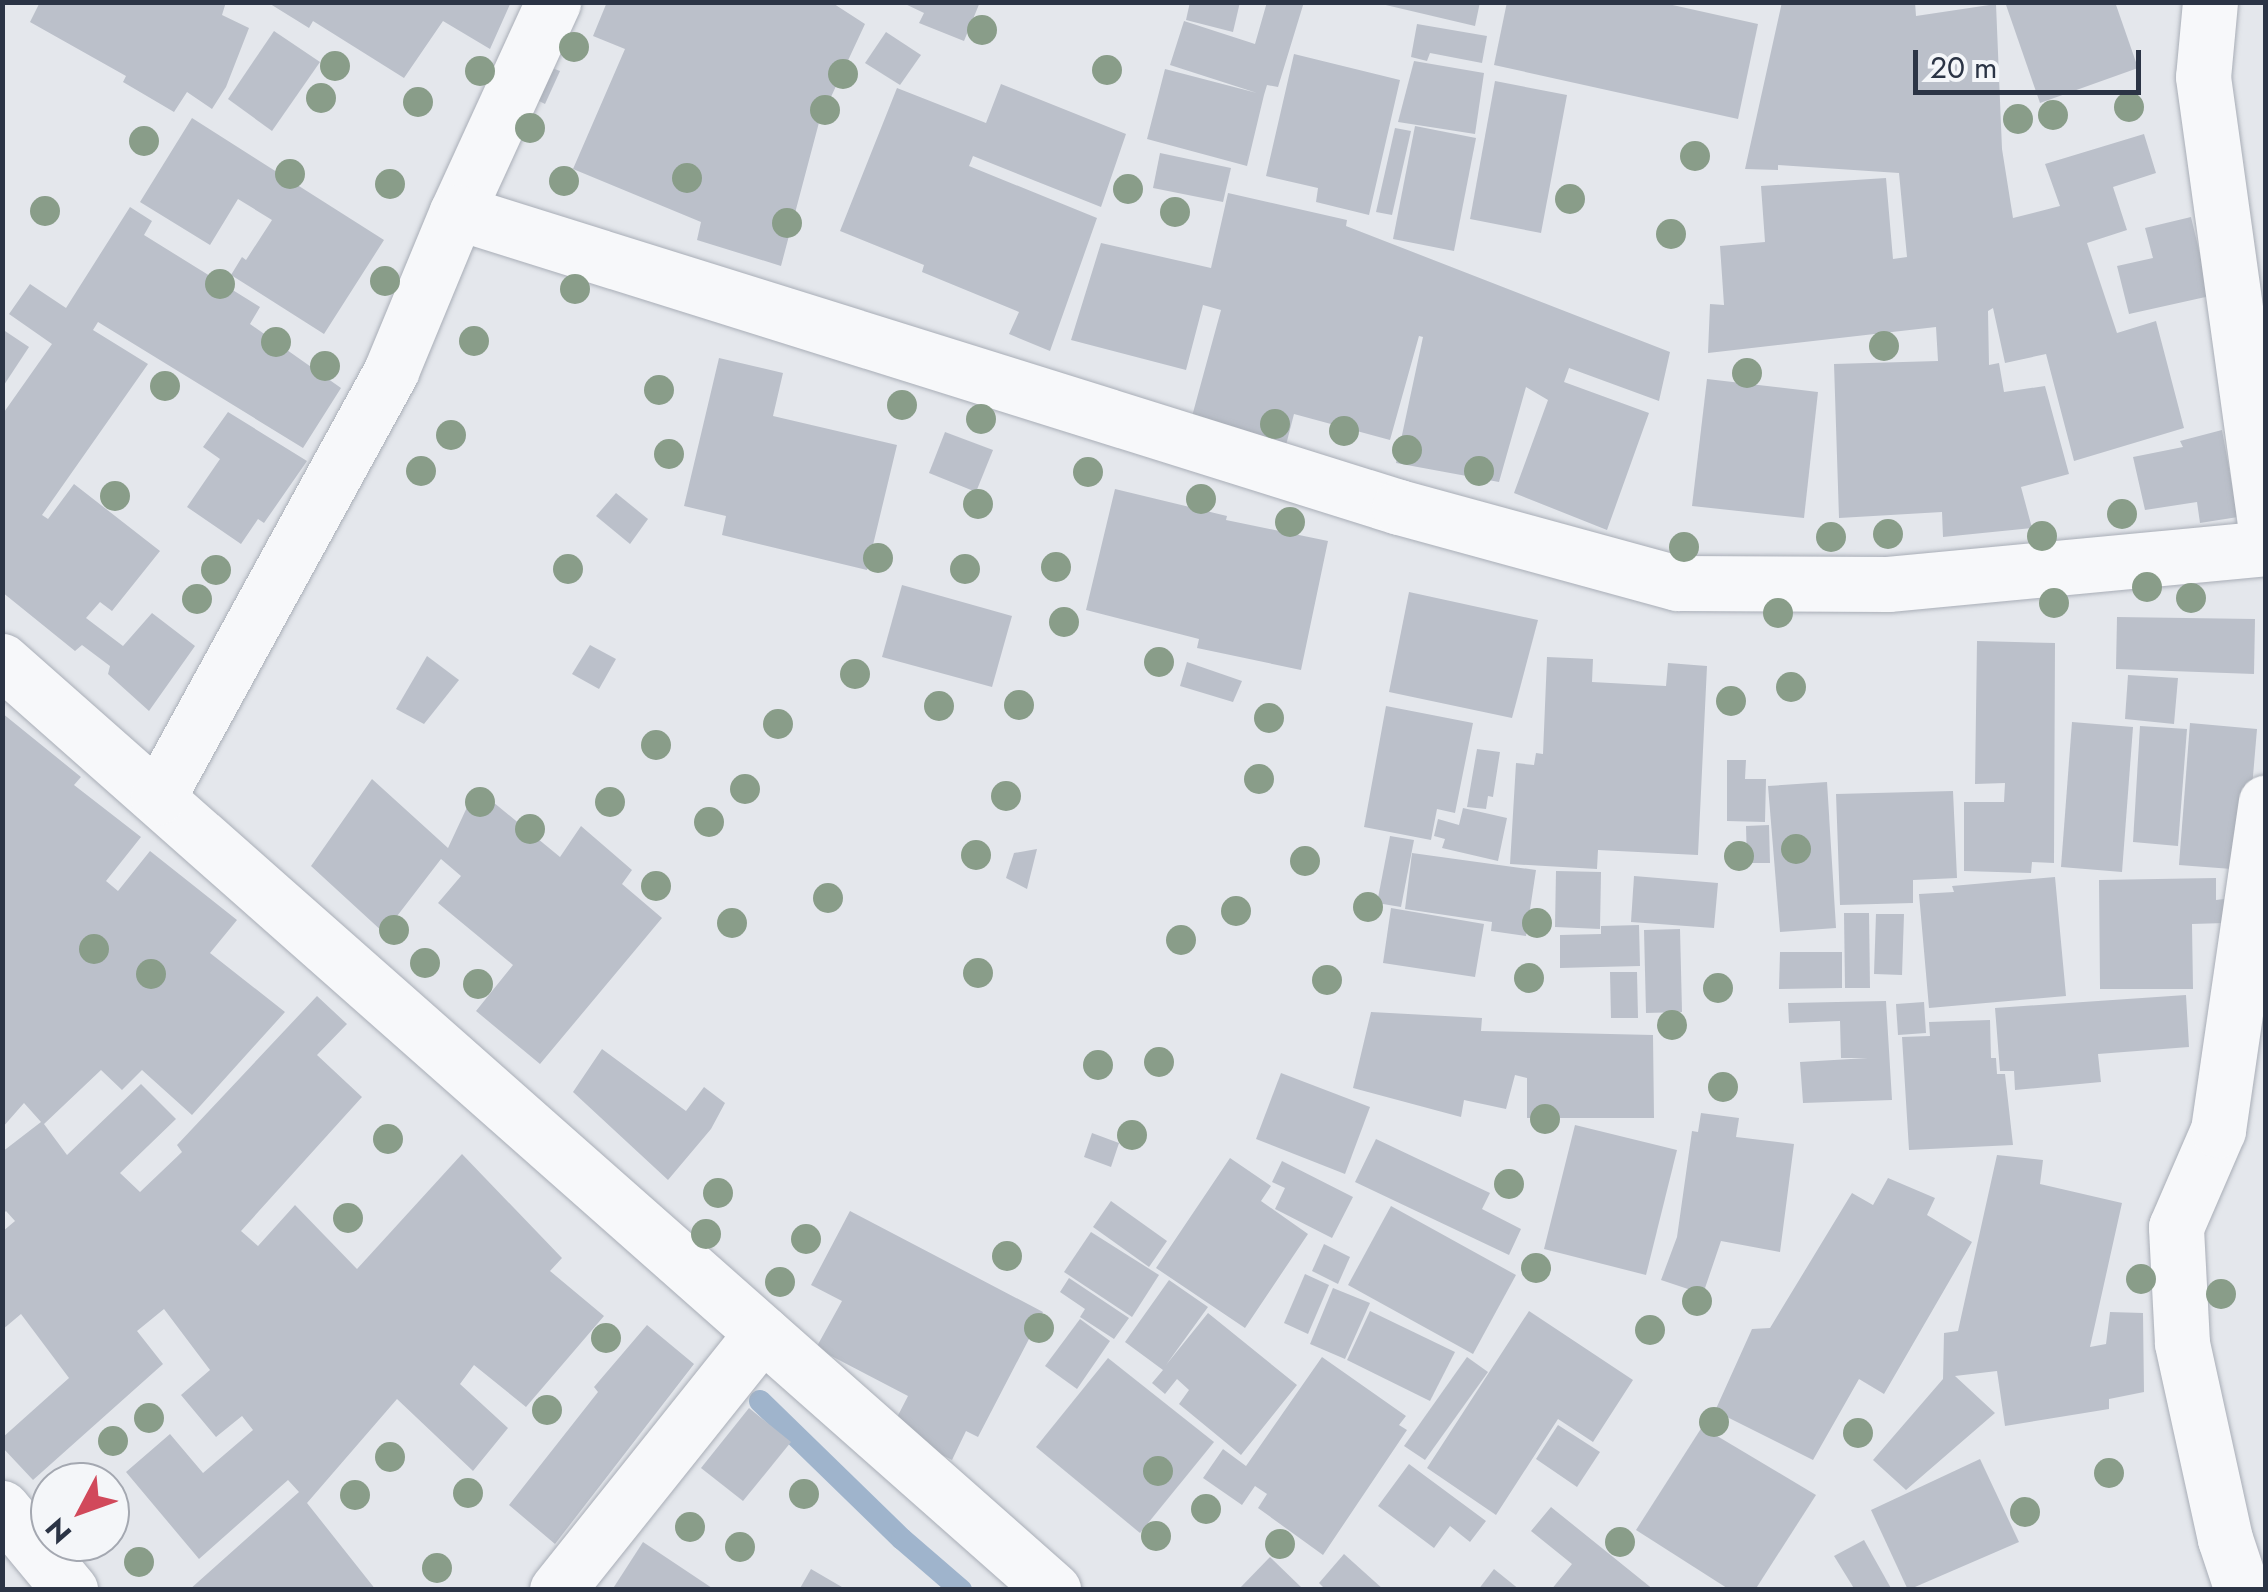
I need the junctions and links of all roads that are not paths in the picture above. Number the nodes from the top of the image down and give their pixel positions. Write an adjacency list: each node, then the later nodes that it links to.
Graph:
1 (553, 2): 3 (street)
2 (2210, 2): 4 (street)
3 (457, 212): 5 (street); 7 (street)
4 (2266, 529)
5 (2266, 548)
6 (2, 662): 7 (street)
7 (158, 797): 9 (street)
8 (2266, 802): 14 (street)
9 (762, 1333): 12 (street); 13 (street)
10 (2, 1508): 11 (street)
11 (70, 1590)
12 (557, 1590)
13 (1054, 1590)
14 (2242, 1590)

